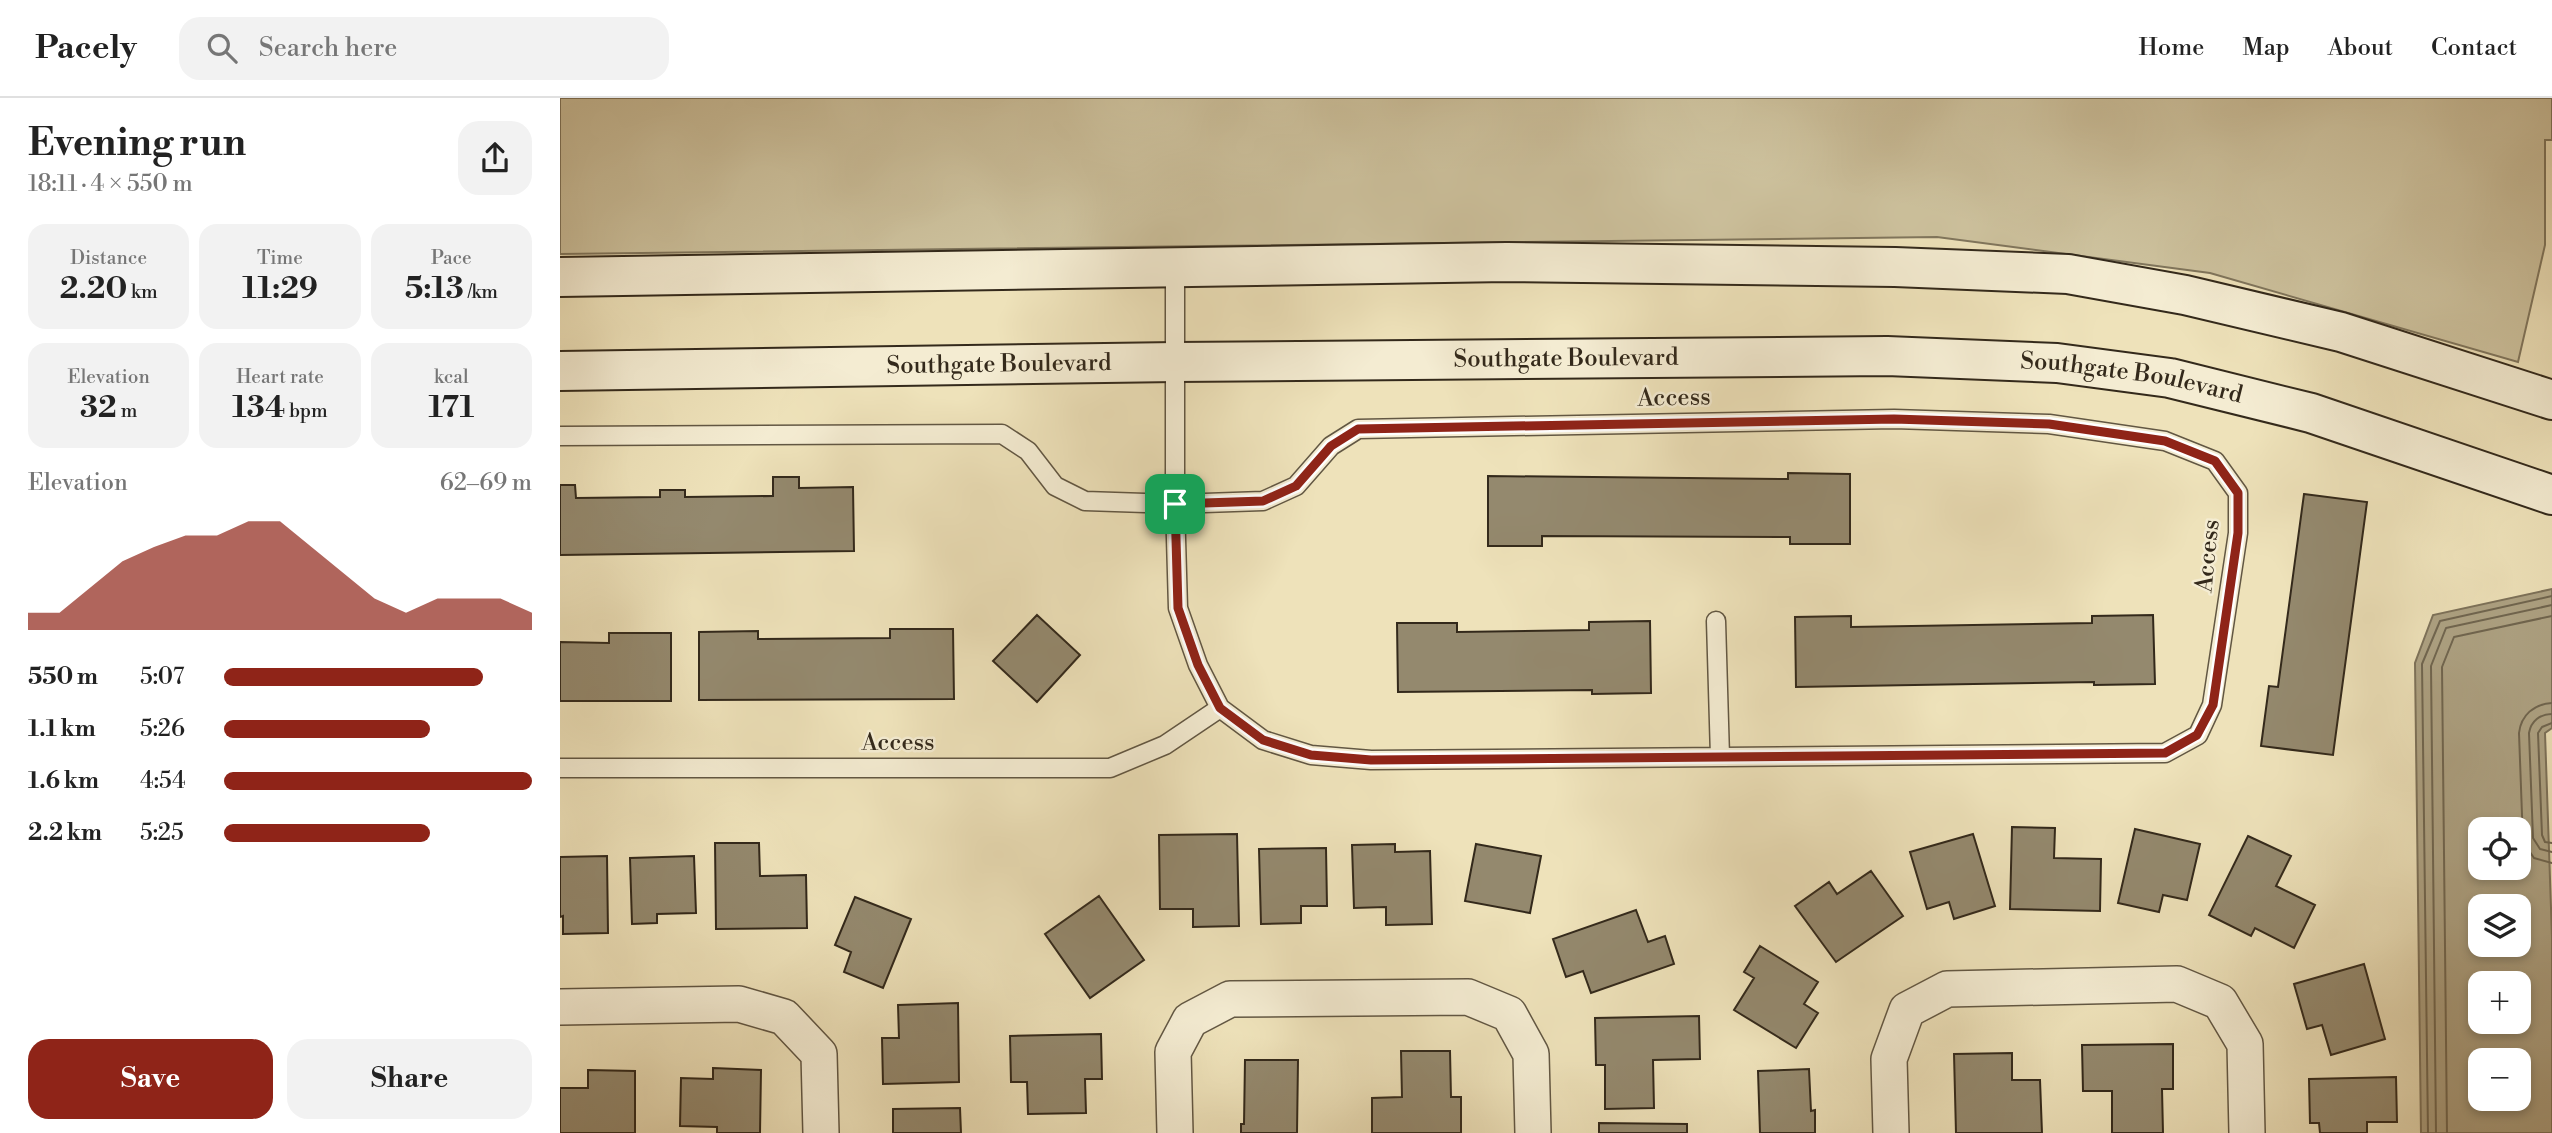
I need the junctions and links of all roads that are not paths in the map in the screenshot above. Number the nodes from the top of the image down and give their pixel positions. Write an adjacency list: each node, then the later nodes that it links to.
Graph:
1 (1175, 268): 2 (main road); 3 (lane, Access); 5 (main road)
2 (560, 277)
3 (1176, 362): 4 (main road, Southgate Boulevard); 7 (main road, Southgate Boulevard); 8 (lane, Access)
4 (560, 371)
5 (2552, 400)
6 (560, 436): 8 (lane, Access)
7 (2552, 495)
8 (1175, 504): 10 (lane, Access); 11 (lane, Access)
9 (1716, 621): 11 (lane)
10 (1220, 708): 11 (lane, Access); 12 (lane, Access)
11 (1720, 757)
12 (560, 768)
13 (560, 1007): 14 (street)
14 (821, 1133)
15 (1175, 1133): 16 (street)
16 (1533, 1133)
17 (1891, 1133): 18 (street)
18 (2247, 1133)

